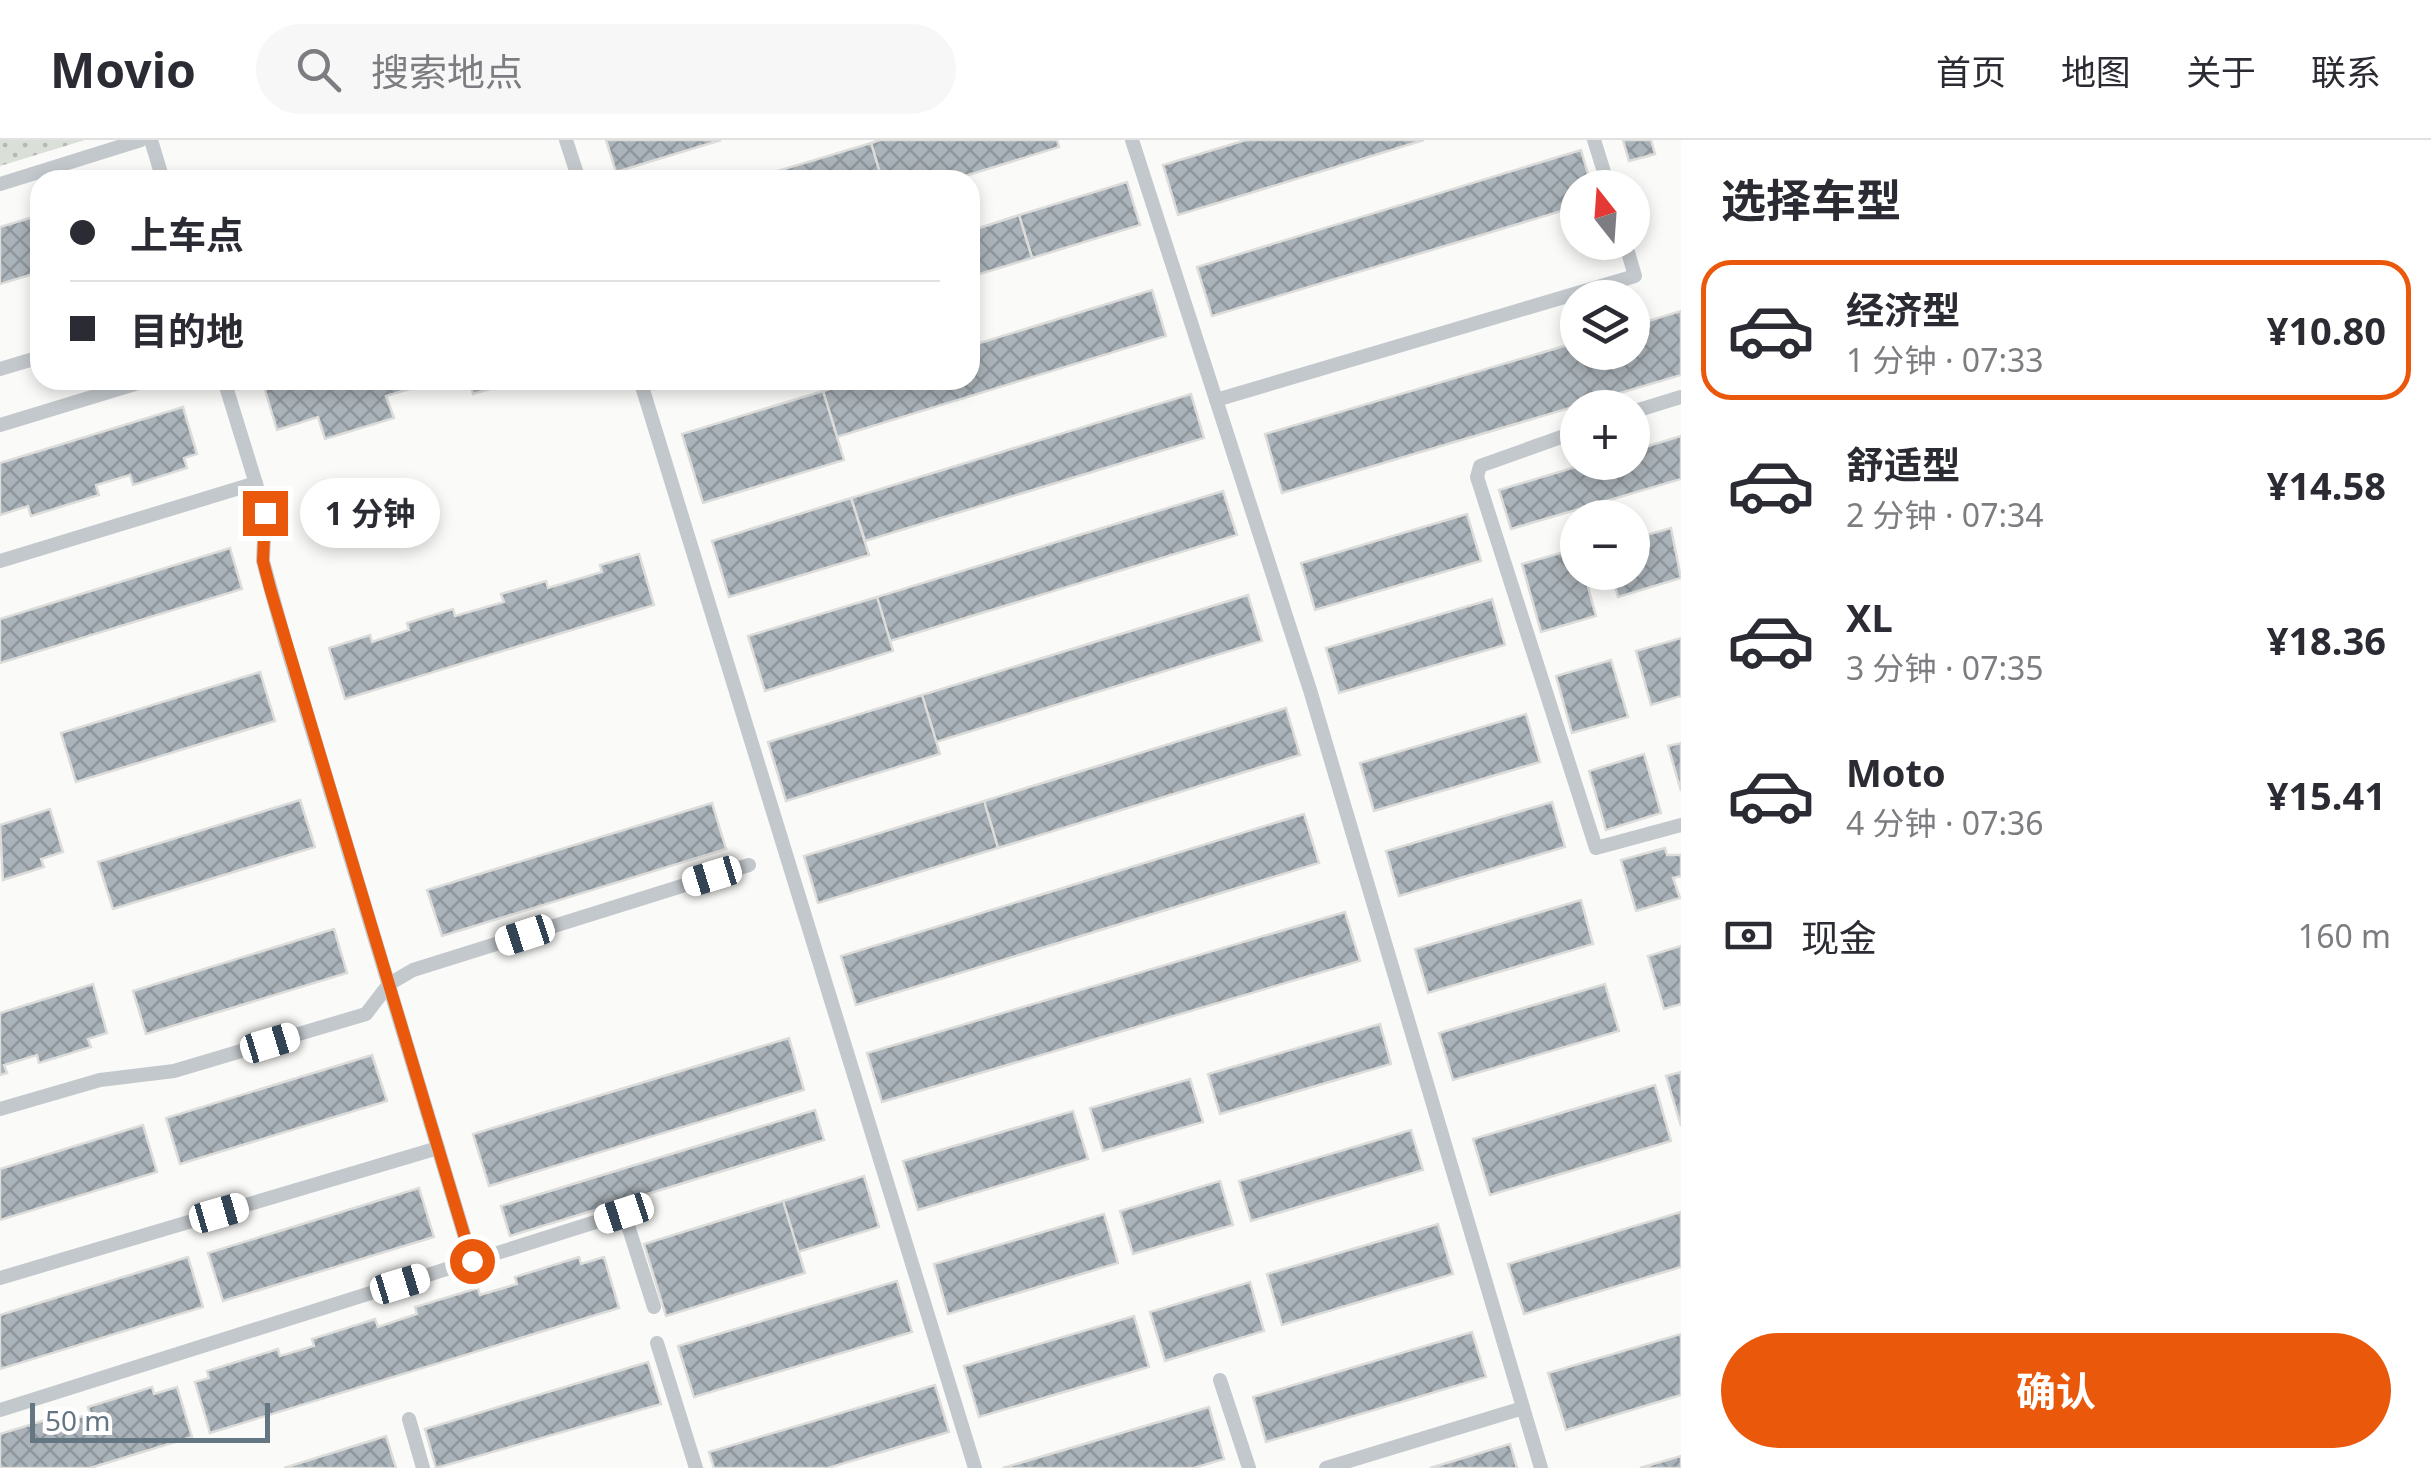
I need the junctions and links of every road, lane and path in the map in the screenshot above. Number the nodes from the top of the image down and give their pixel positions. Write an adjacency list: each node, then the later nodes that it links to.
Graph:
1 (141, 140): 6 (lane)
2 (151, 140): 7 (lane)
3 (566, 140): 8 (lane)
4 (1132, 140): 19 (lane)
5 (1594, 140): 9 (lane)
6 (45, 170)
7 (160, 170)
8 (576, 170)
9 (1603, 170)
10 (30, 175): 11 (lane)
11 (0, 184)
12 (1630, 260): 19 (lane)
13 (30, 360): 14 (lane)
14 (0, 369)
15 (115, 390): 21 (lane)
16 (227, 390): 23 (lane)
17 (643, 390): 40 (lane)
18 (1681, 397): 20 (lane)
19 (1216, 400): 35 (lane)
20 (1650, 406)
21 (0, 425)
22 (1560, 437): 25 (lane)
23 (256, 483): 24 (lane); 27 (lane)
24 (0, 561)
25 (1681, 825)
26 (749, 865): 27 (lane)
27 (389, 984): 28 (lane); 29 (lane)
28 (0, 1109)
29 (438, 1148): 30 (lane); 31 (lane)
30 (472, 1261): 32 (lane); 36 (lane)
31 (0, 1278)
32 (654, 1308)
33 (657, 1344): 39 (lane)
34 (1220, 1380): 41 (lane)
35 (1523, 1408): 42 (lane); 43 (lane)
36 (0, 1410)
37 (409, 1419): 38 (lane)
38 (423, 1468)
39 (696, 1468)
40 (976, 1468)
41 (1248, 1468)
42 (1326, 1468)
43 (1541, 1468)

